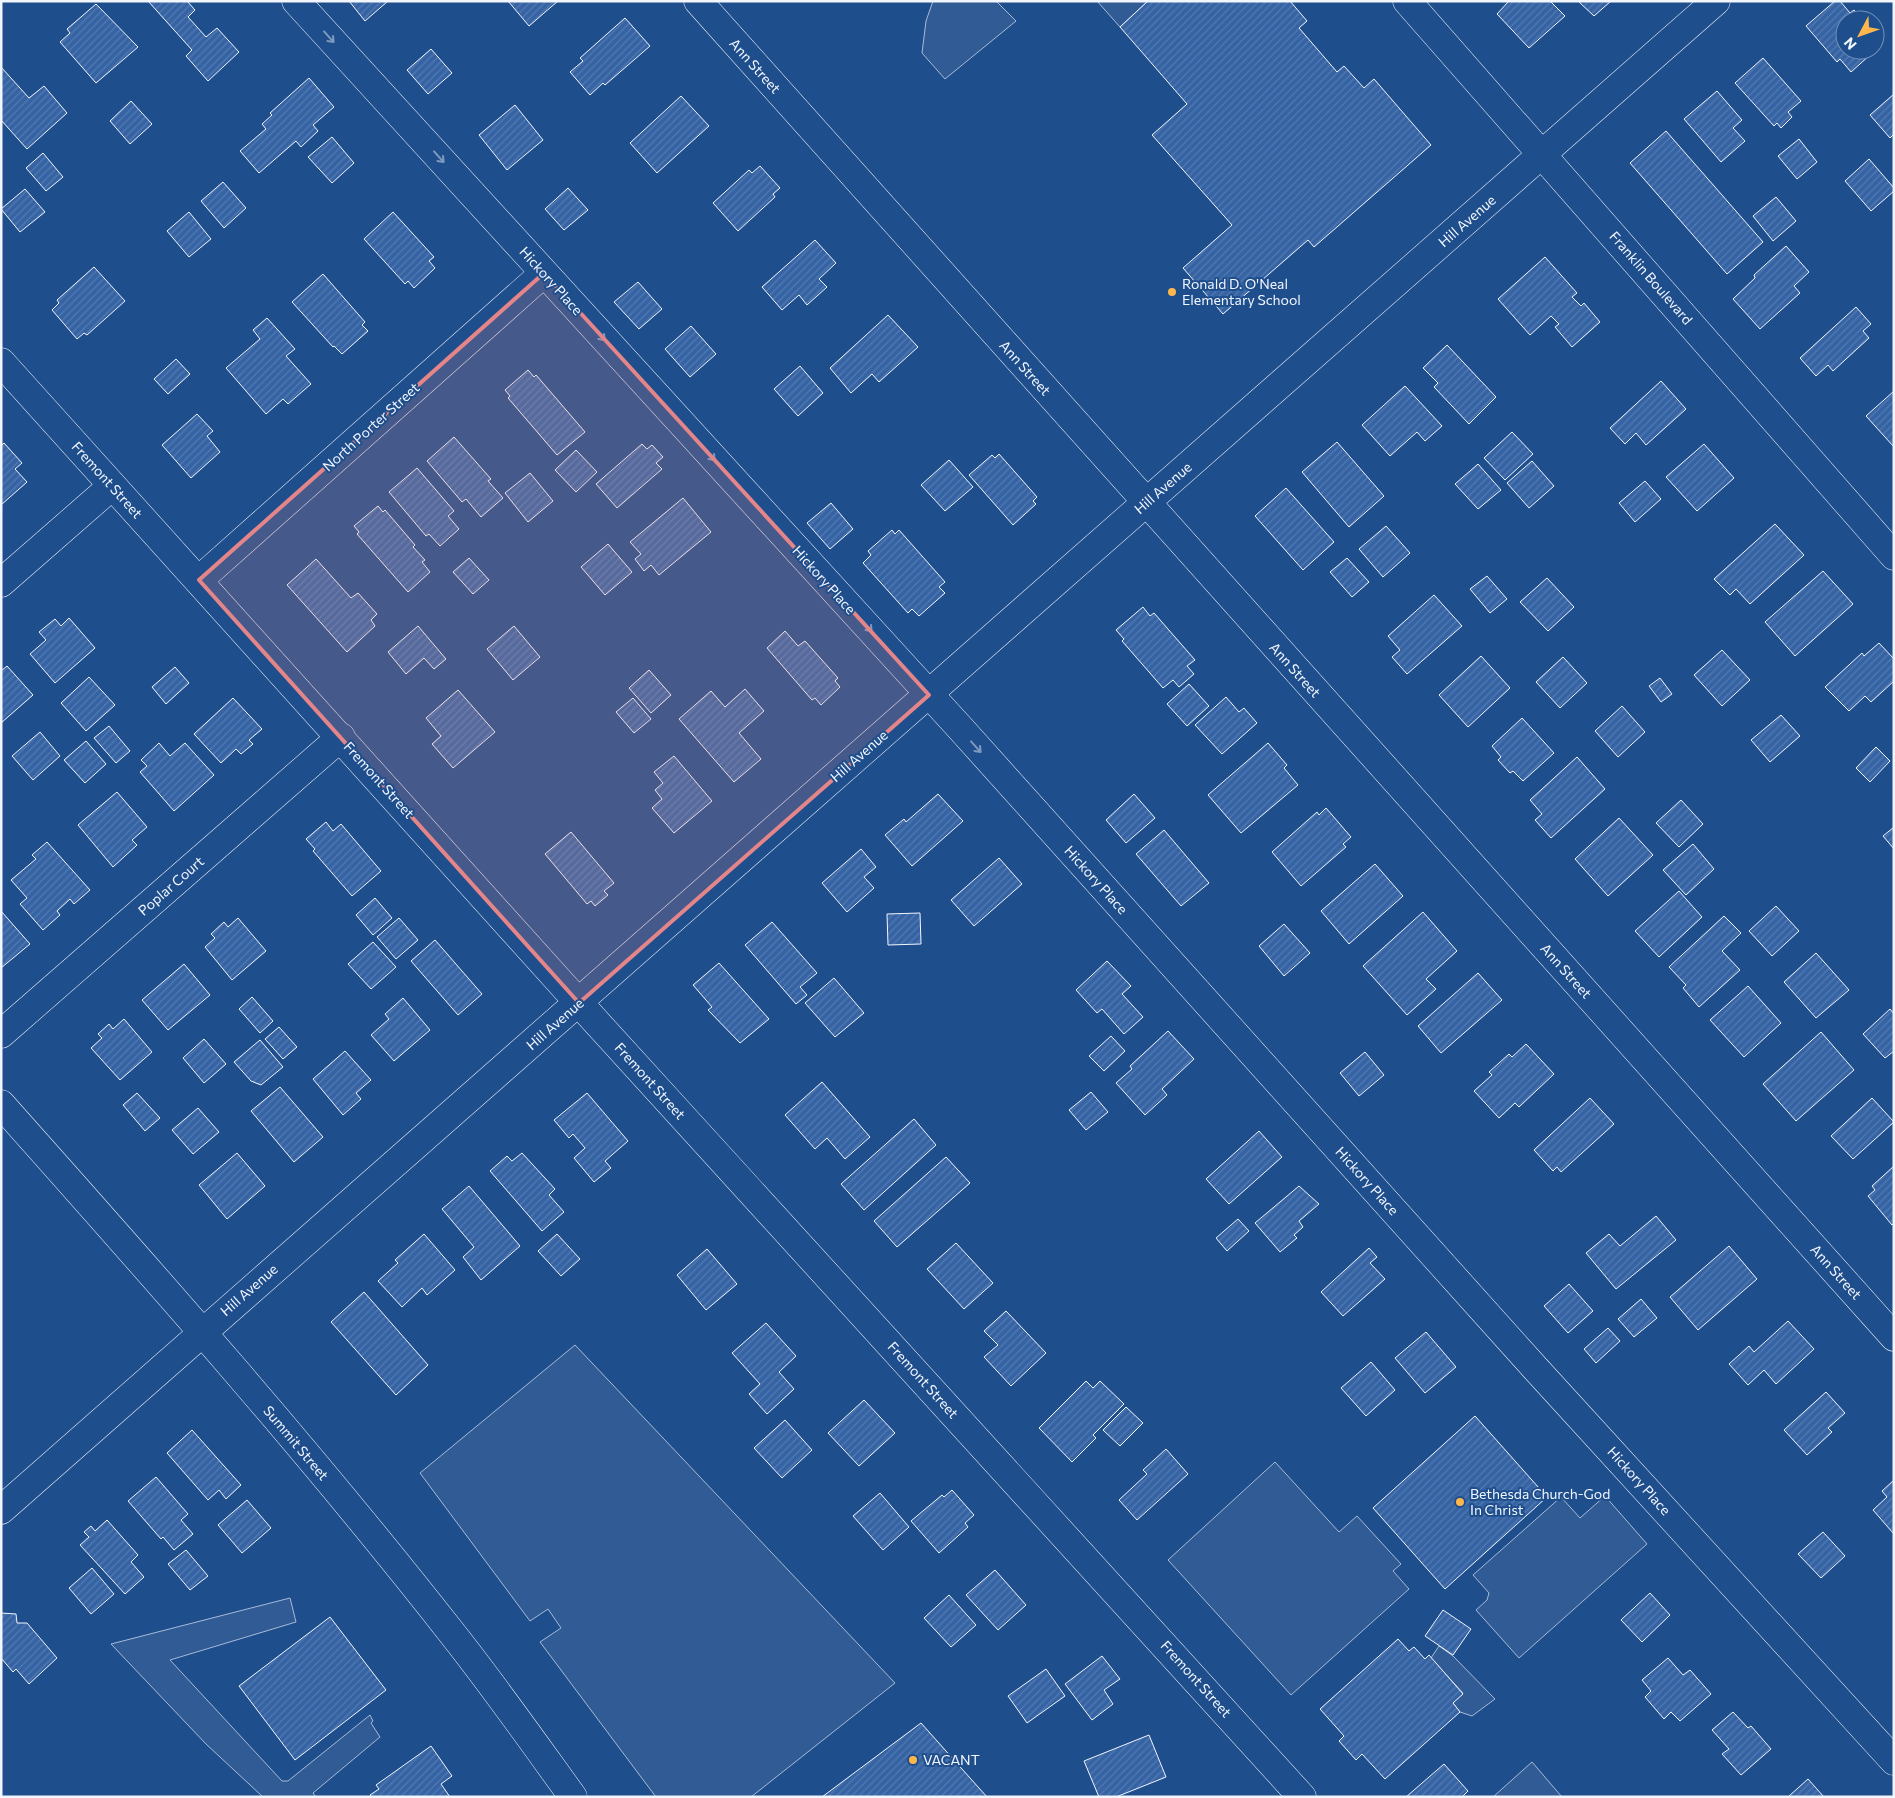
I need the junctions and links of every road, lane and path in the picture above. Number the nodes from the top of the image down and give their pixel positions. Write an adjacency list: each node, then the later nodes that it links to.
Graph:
1 (296, 1): 6 (street, Hickory Place, one-way to 6)
2 (698, 1): 9 (street, Ann Street)
3 (1407, 1): 5 (street, Franklin Boulevard)
4 (1716, 1): 5 (street, Hill Avenue)
5 (1542, 154): 9 (street, Hill Avenue); 10 (street, Franklin Boulevard)
6 (544, 273): 11 (street, North Porter Street); 13 (street, Hickory Place, one-way to 13)
7 (1, 362): 8 (street, Fremont Street)
8 (112, 486): 11 (street, Fremont Street); 12 (street)
9 (1146, 503): 13 (street, Hill Avenue); 19 (street, Ann Street)
10 (1894, 556)
11 (199, 580): 14 (street, Fremont Street)
12 (1, 583)
13 (929, 695): 15 (street, Hill Avenue); 21 (street, Hickory Place, one-way to 21)
14 (341, 737): 15 (street, Fremont Street); 16 (street, Poplar Court)
15 (579, 1003): 18 (street, Hill Avenue); 23 (street, Fremont Street)
16 (1, 1034)
17 (1, 1104): 18 (street, Summit Street)
18 (202, 1330): 20 (street, Hill Avenue); 22 (street, Summit Street)
19 (1894, 1337)
20 (1, 1510)
21 (1894, 1761)
22 (573, 1797)
23 (1302, 1797)

